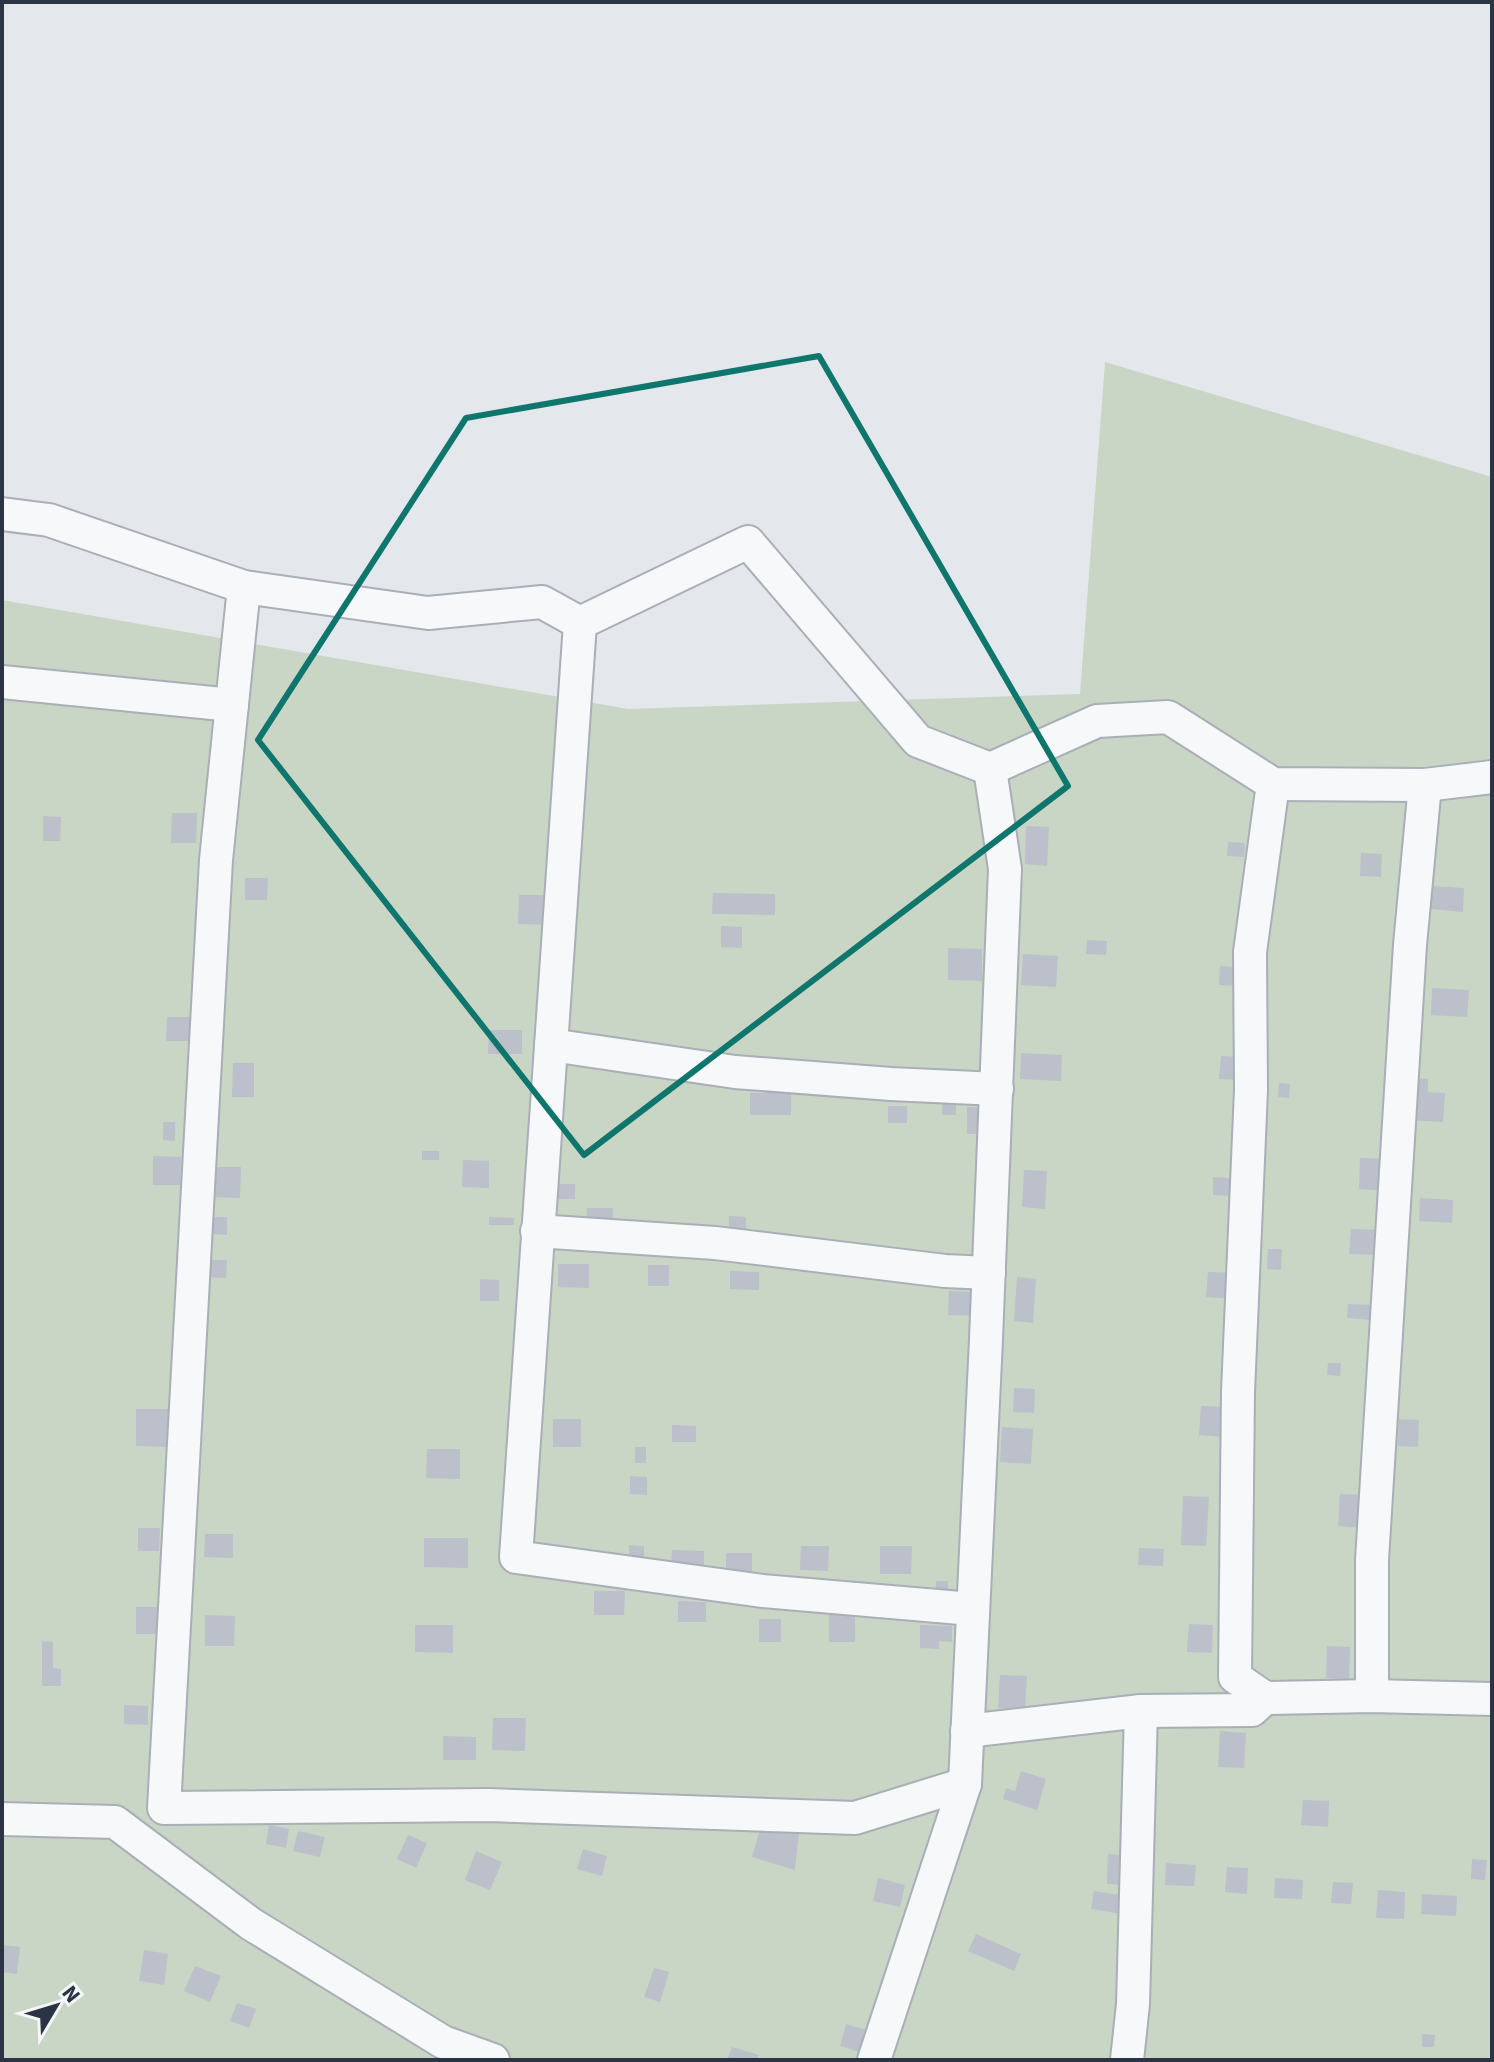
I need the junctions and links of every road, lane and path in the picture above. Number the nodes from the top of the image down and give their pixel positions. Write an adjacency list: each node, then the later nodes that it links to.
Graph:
1 (2, 514): 2 (lane)
2 (244, 587): 3 (lane); 5 (lane)
3 (580, 623): 6 (lane); 10 (lane)
4 (2, 682): 5 (lane)
5 (232, 705): 21 (lane)
6 (990, 769): 8 (lane); 11 (lane)
7 (1492, 777): 9 (lane)
8 (1273, 784): 9 (lane); 16 (lane)
9 (1425, 785): 15 (lane)
10 (551, 1045): 11 (lane); 12 (lane)
11 (997, 1089): 13 (lane)
12 (537, 1231): 13 (lane); 14 (lane)
13 (989, 1273): 14 (lane)
14 (972, 1609): 19 (lane)
15 (1372, 1696): 16 (lane); 17 (lane)
16 (1265, 1698): 18 (lane)
17 (1492, 1699)
18 (1141, 1711): 19 (lane); 26 (lane)
19 (967, 1731): 20 (lane)
20 (965, 1784): 21 (lane); 25 (lane)
21 (164, 1808): 23 (lane)
22 (2, 1819): 23 (lane)
23 (137, 1838): 24 (lane)
24 (493, 2060)
25 (874, 2060)
26 (1127, 2060)

